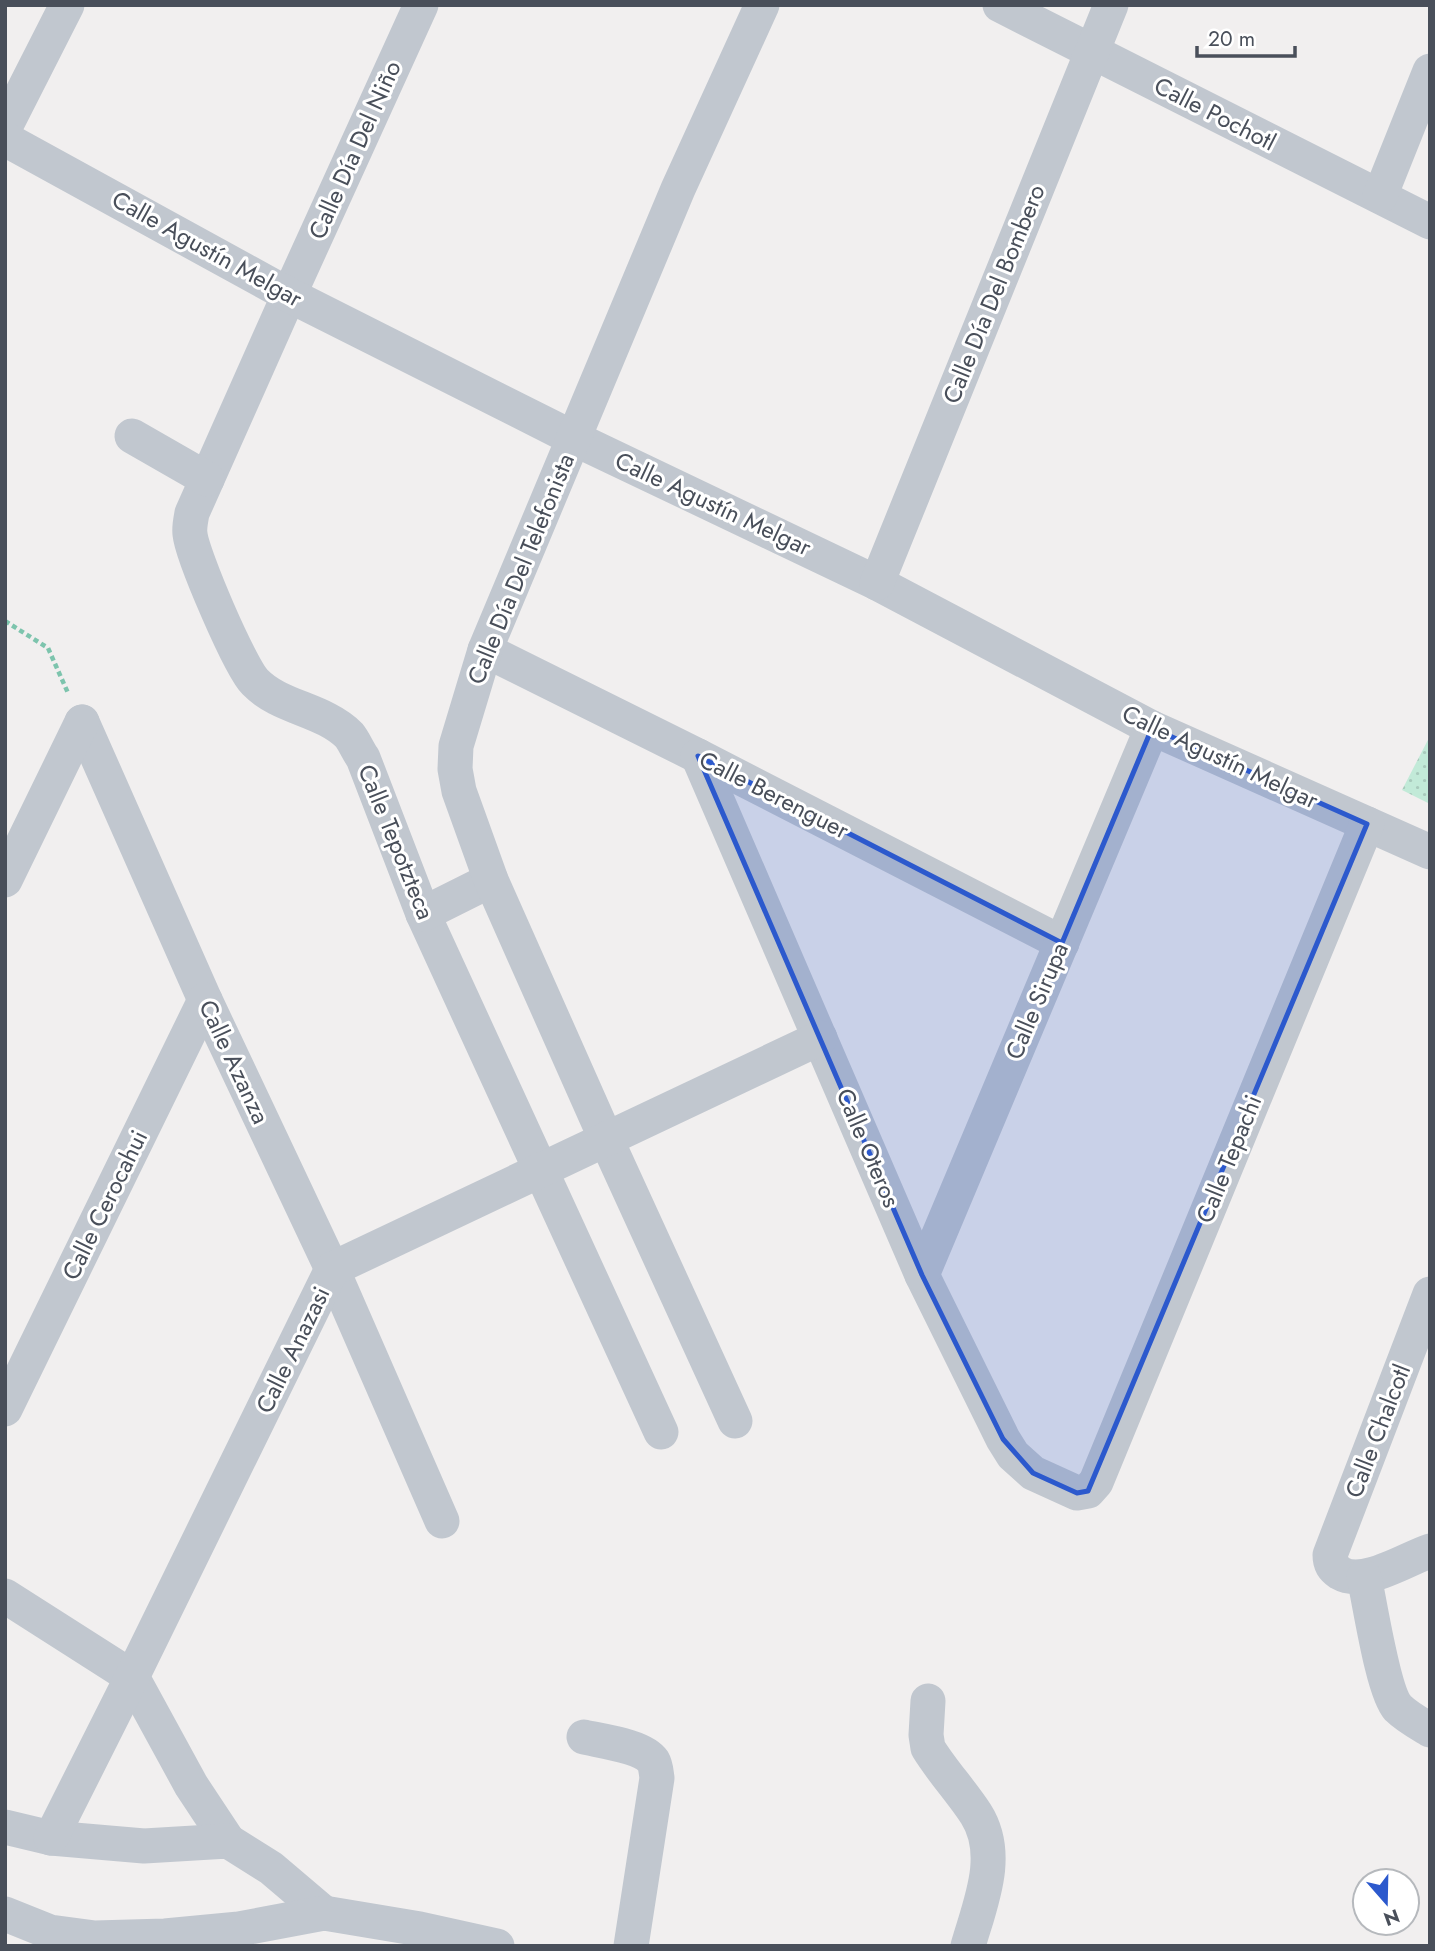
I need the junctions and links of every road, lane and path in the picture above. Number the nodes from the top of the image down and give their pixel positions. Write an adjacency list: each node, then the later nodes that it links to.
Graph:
1 (67, 5): 8 (street)
2 (421, 5): 12 (street, Calle Día Del Niño)
3 (762, 5): 14 (street, Calle Día Del Telefonista)
4 (1000, 5): 6 (street, Calle Pochotl)
5 (1111, 5): 6 (street, Calle Día Del Bombero)
6 (1092, 52): 10 (street, Calle Pochotl); 16 (street, Calle Día Del Bombero)
7 (1430, 71): 10 (street)
8 (5, 127)
9 (5, 139): 12 (street, Calle Agustín Melgar)
10 (1380, 196): 11 (street, Calle Pochotl)
11 (1430, 222)
12 (289, 295): 14 (street, Calle Agustín Melgar); 15 (street, Calle Tepotzteca)
13 (132, 436): 15 (street)
14 (573, 438): 16 (street, Calle Agustín Melgar); 18 (street, Calle Día Del Telefonista)
15 (207, 478): 26 (street, Calle Tepotzteca)
16 (877, 583): 20 (street, Calle Agustín Melgar)
17 (5, 621): 19 (path)
18 (485, 650): 21 (street, Calle Berenguer); 25 (street, Calle Día Del Telefonista)
19 (82, 722): 24 (street); 28 (street, Calle Azanza)
20 (1152, 728): 22 (street, Calle Agustín Melgar); 27 (street, Calle Sirupa)
21 (698, 757): 27 (street, Calle Berenguer); 29 (street, Calle Oteros)
22 (1367, 824): 23 (street, Calle Agustín Melgar); 38 (street, Calle Tepachi)
23 (1430, 852)
24 (5, 880)
25 (491, 880): 26 (street); 30 (street, Calle Día Del Telefonista)
26 (424, 914): 31 (street, Calle Tepotzteca)
27 (1062, 943): 33 (street, Calle Sirupa)
28 (205, 1000): 32 (street, Calle Azanza); 35 (street, Calle Cerocahui)
29 (820, 1038): 30 (street, Calle Anazasi); 33 (street, Calle Oteros)
30 (606, 1139): 31 (street, Calle Anazasi); 36 (street)
31 (541, 1170): 32 (street, Calle Anazasi); 37 (street, Calle Tepotzteca)
32 (332, 1269): 39 (street, Calle Azanza); 43 (street, Calle Anazasi)
33 (922, 1275): 38 (street, Calle Oteros)
34 (1430, 1294): 41 (street, Calle Chalcotl)
35 (5, 1409)
36 (735, 1421)
37 (662, 1432)
38 (1088, 1491)
39 (442, 1521)
40 (1430, 1551): 41 (street)
41 (1349, 1572): 45 (street)
42 (5, 1596): 43 (street)
43 (132, 1677): 48 (street, Calle Anazasi); 49 (street)
44 (928, 1701): 54 (street)
45 (1430, 1730)
46 (584, 1737): 53 (street)
47 (5, 1827): 48 (street)
48 (51, 1838): 49 (street)
49 (228, 1842): 50 (street)
50 (324, 1913): 51 (street); 52 (street)
51 (5, 1914)
52 (497, 1946)
53 (631, 1946)
54 (968, 1946)

